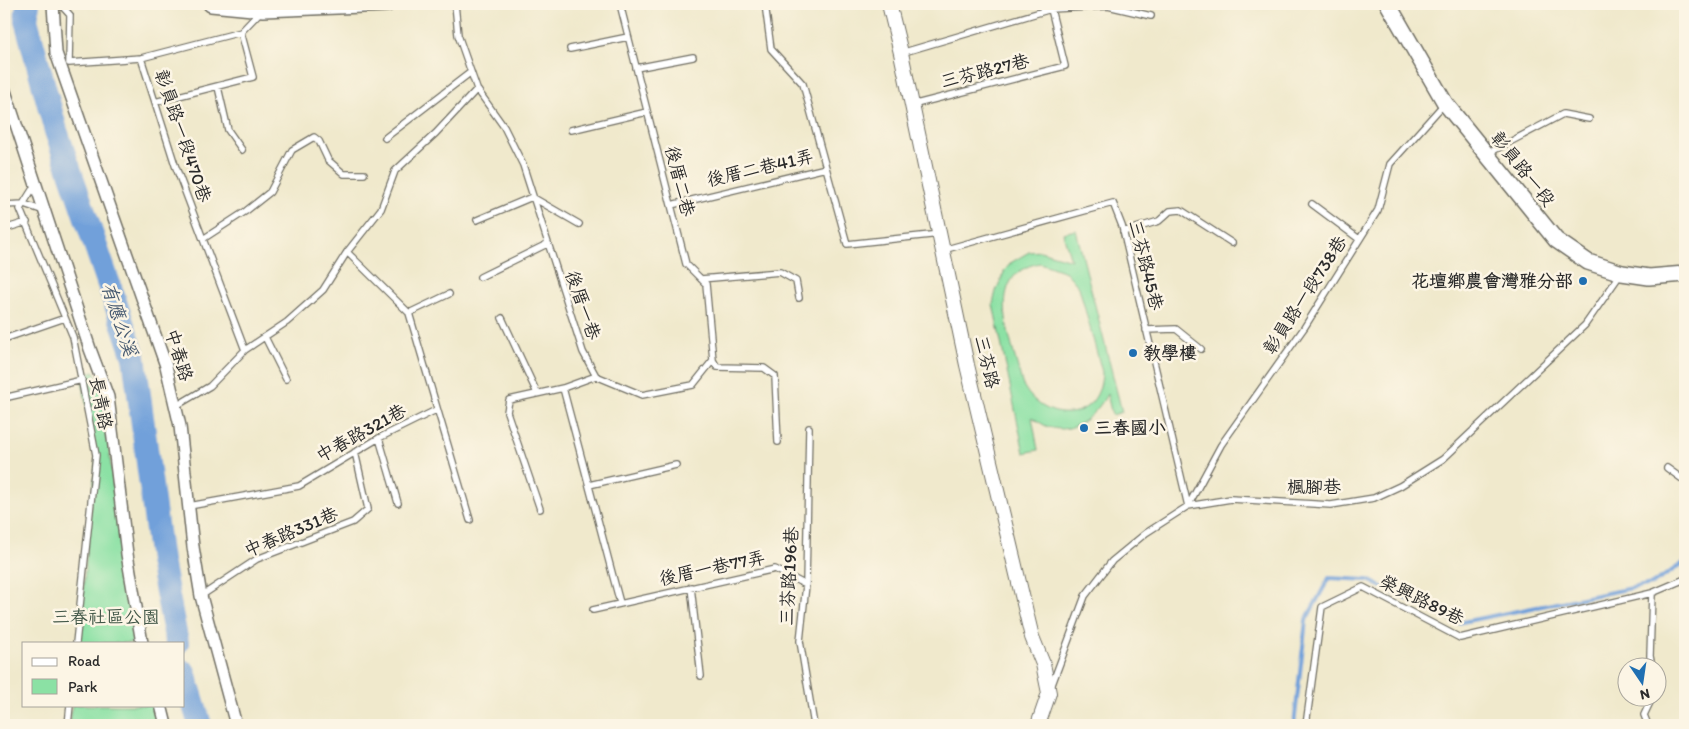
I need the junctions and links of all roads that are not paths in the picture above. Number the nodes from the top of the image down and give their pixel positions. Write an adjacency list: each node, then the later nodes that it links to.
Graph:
1 (53, 4): 76 (street, 中春路)
2 (60, 4): 19 (lane)
3 (211, 4): 11 (main road)
4 (386, 4): 11 (main road)
5 (455, 4): 21 (lane, 後厝一巷)
6 (620, 4): 15 (lane, 後厝二巷)
7 (765, 4): 34 (lane)
8 (888, 4): 17 (street, 三芬路)
9 (1046, 4): 12 (lane)
10 (1388, 4): 26 (main road, 彰員路一段)
11 (263, 9): 14 (lane)
12 (1051, 9): 13 (lane); 17 (lane); 27 (lane, 三芬路27巷)
13 (1151, 16)
14 (241, 32): 19 (lane, 彰員路一段470巷); 22 (lane)
15 (628, 37): 16 (lane); 20 (lane, 後厝二巷)
16 (570, 49)
17 (901, 53): 27 (street, 三芬路)
18 (693, 57): 20 (lane)
19 (142, 58): 25 (lane, 彰員路一段470巷)
20 (636, 68): 28 (lane, 後厝二巷)
21 (471, 72): 24 (lane, 後厝一巷); 31 (lane)
22 (218, 87): 25 (lane); 32 (lane)
23 (4, 88): 36 (street)
24 (478, 89): 37 (lane, 後厝一巷); 54 (lane)
25 (155, 102): 49 (lane, 彰員路一段470巷)
26 (1445, 103): 33 (main road, 彰員路一段); 50 (lane, 彰員路一段738巷)
27 (912, 105): 48 (street, 三芬路)
28 (647, 112): 30 (lane); 41 (lane, 後厝二巷)
29 (1589, 119): 33 (lane)
30 (571, 130)
31 (385, 138)
32 (242, 150)
33 (1487, 154): 55 (main road, 彰員路一段)
34 (826, 168): 41 (lane, 後厝二巷41弄); 48 (lane)
35 (364, 174): 49 (lane)
36 (36, 183): 39 (lane); 42 (street)
37 (532, 197): 43 (lane); 45 (lane); 52 (lane, 後厝一巷)
38 (4, 204): 39 (lane)
39 (24, 204): 42 (lane); 44 (lane, 長青路)
40 (1312, 204): 50 (lane)
41 (671, 205): 58 (lane, 後厝二巷)
42 (46, 212): 99 (street)
43 (477, 220)
44 (27, 222): 46 (lane); 62 (lane, 長青路)
45 (579, 224)
46 (4, 229)
47 (1123, 232): 51 (lane); 53 (lane, 三芬路45巷); 64 (lane, 三芬路45巷)
48 (940, 234): 53 (street, 三芬路)
49 (203, 239): 68 (lane, 彰員路一段470巷)
50 (1359, 239): 88 (lane, 彰員路一段738巷)
51 (1232, 243)
52 (547, 244): 57 (lane); 70 (lane, 後厝一巷)
53 (943, 250): 102 (street, 三芬路)
54 (347, 252): 61 (lane); 65 (lane)
55 (1622, 273): 56 (main road, 彰員路一段); 88 (lane, 楓腳巷)
56 (1685, 274)
57 (480, 276)
58 (701, 279): 60 (lane); 69 (lane, 後厝二巷)
59 (449, 294): 61 (lane)
60 (799, 298)
61 (409, 313): 77 (lane)
62 (65, 318): 66 (lane); 72 (lane, 長青路)
63 (502, 318): 74 (lane)
64 (1146, 330): 67 (lane); 88 (lane, 三芬路45巷)
65 (265, 336): 68 (lane); 71 (lane)
66 (4, 339)
67 (1201, 348)
68 (244, 350): 76 (lane)
69 (713, 360): 70 (lane); 80 (lane)
70 (596, 376): 73 (lane)
71 (286, 379)
72 (82, 380): 75 (lane); 98 (lane, 長青路)
73 (563, 388): 74 (lane); 85 (lane)
74 (537, 393): 89 (lane)
75 (4, 400)
76 (176, 406): 87 (street, 中春路)
77 (436, 410): 79 (lane, 中春路321巷); 90 (lane)
78 (809, 428): 92 (lane, 三芬路196巷)
79 (379, 438): 81 (lane, 中春路321巷); 86 (lane)
80 (778, 442)
81 (355, 452): 87 (lane, 中春路321巷); 95 (lane, 中春路331巷)
82 (676, 465): 85 (lane)
83 (1667, 468): 84 (lane)
84 (1685, 481)
85 (589, 485): 96 (lane)
86 (398, 503)
87 (188, 506): 95 (street, 中春路)
88 (1188, 506): 102 (lane, 楓腳巷)
89 (540, 508)
90 (470, 520)
91 (1685, 578): 94 (lane, 榮興路89巷)
92 (806, 585): 93 (lane, 後厝一巷77弄); 109 (lane, 三芬路196巷)
93 (691, 587): 96 (lane, 後厝一巷77弄); 101 (lane)
94 (1652, 593): 100 (lane); 111 (lane, 榮興路89巷)
95 (201, 596): 108 (street, 中春路)
96 (620, 603): 97 (lane, 後厝一巷77弄)
97 (594, 610)
98 (76, 642)
99 (142, 642)
100 (1650, 656)
101 (701, 676)
102 (1049, 692): 110 (street)
103 (70, 706): 106 (lane)
104 (161, 706): 107 (street)
105 (1648, 706): 112 (lane)
106 (68, 725)
107 (166, 725)
108 (236, 725)
109 (814, 725)
110 (1038, 725)
111 (1306, 725)
112 (1648, 725)

